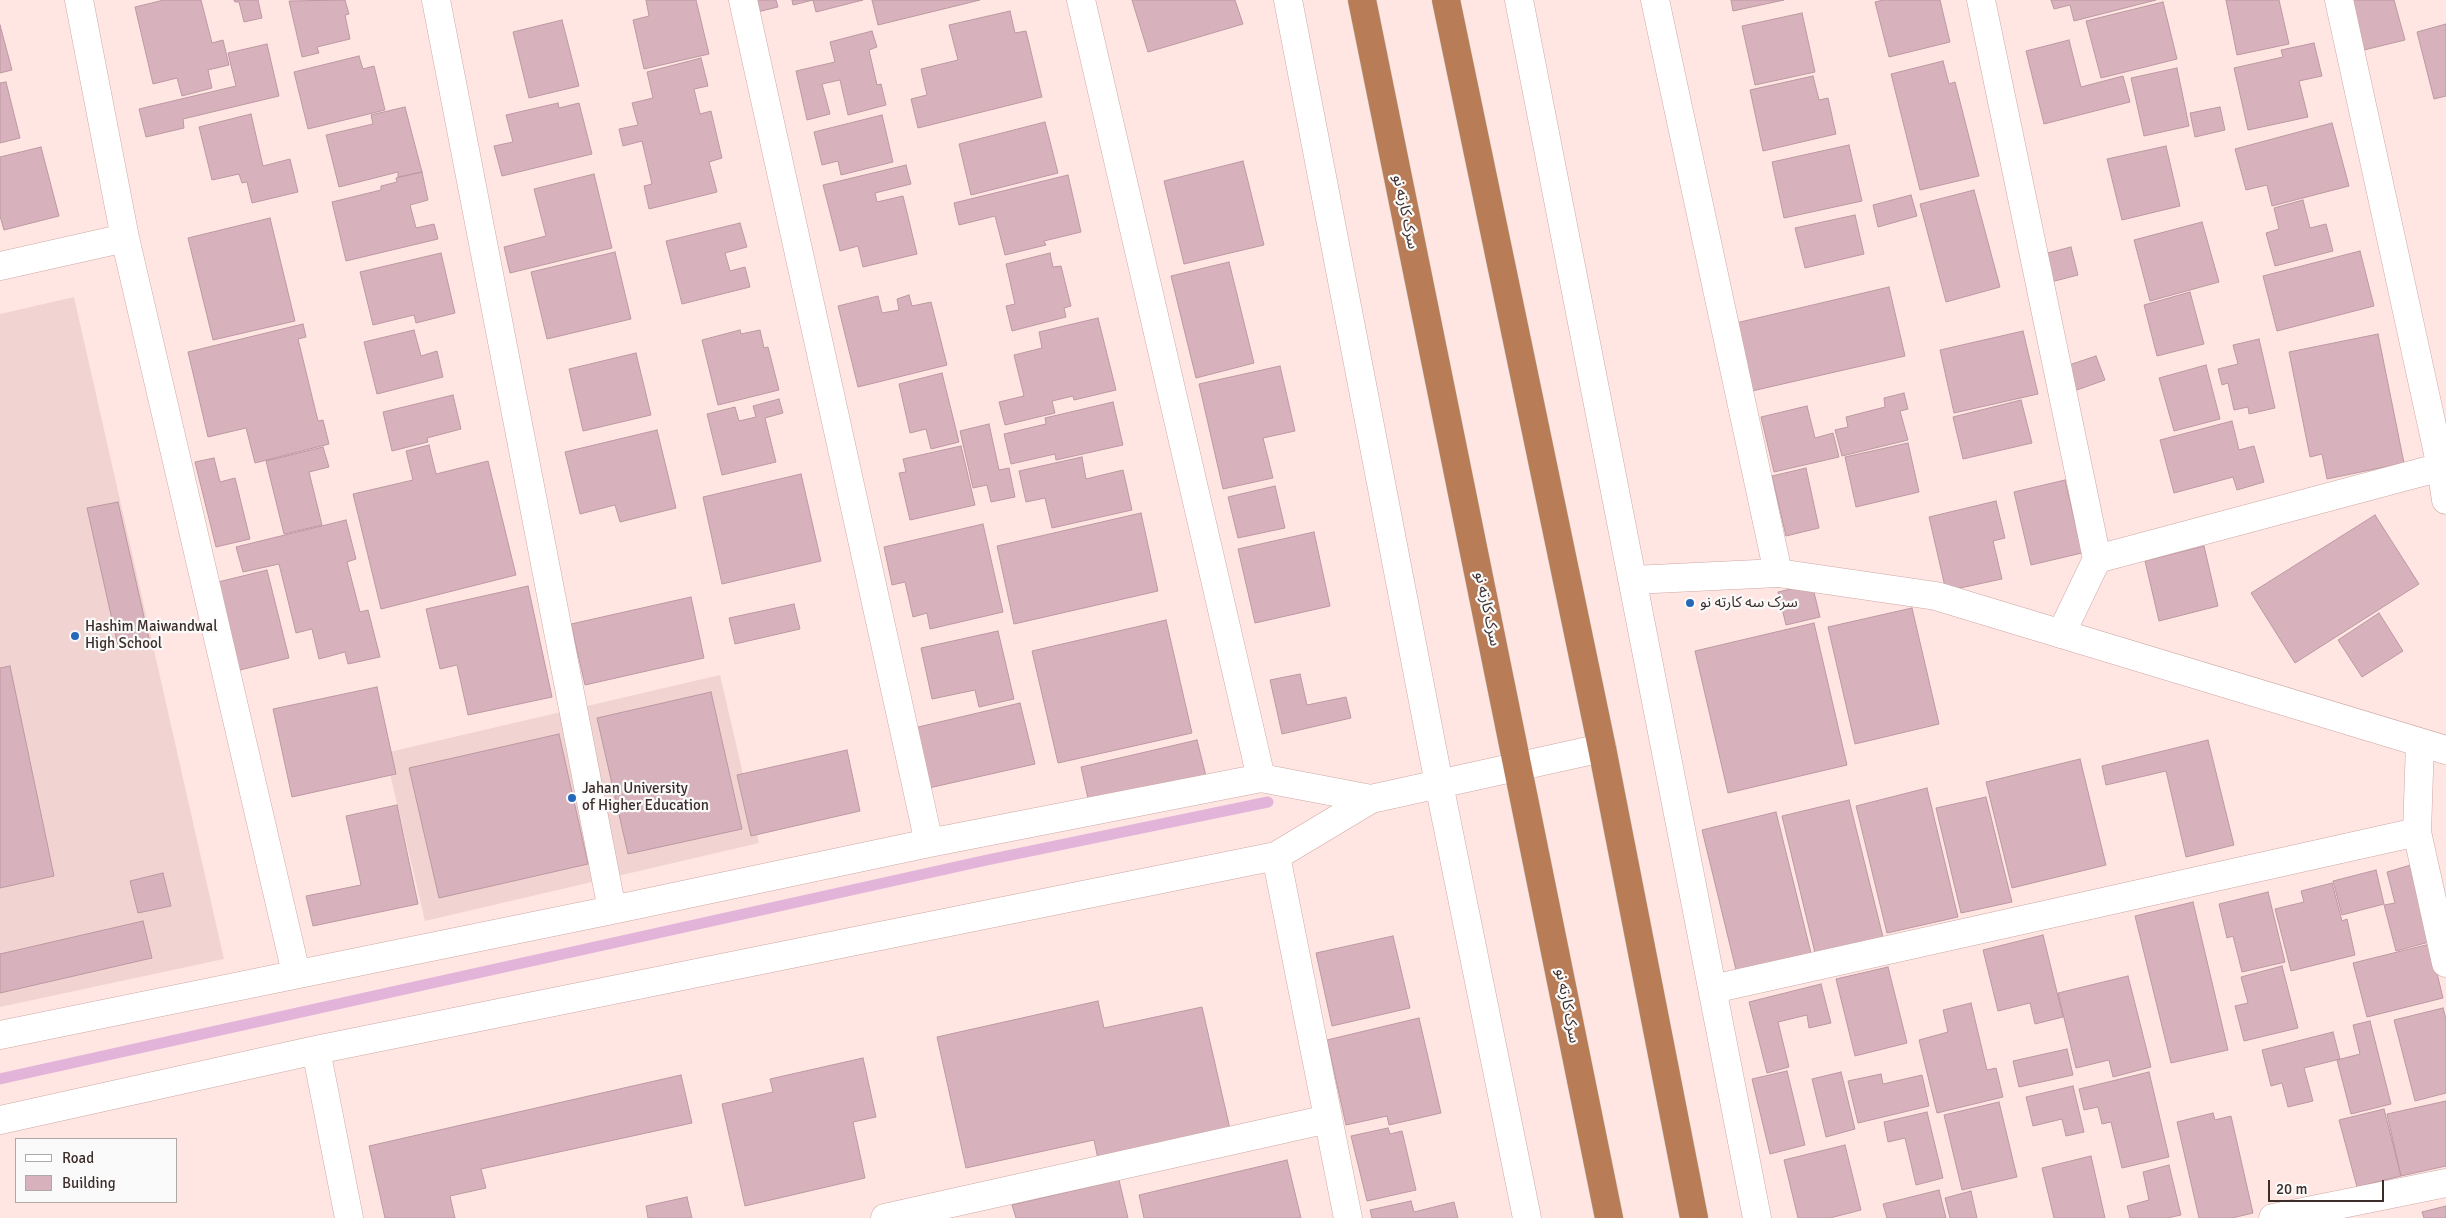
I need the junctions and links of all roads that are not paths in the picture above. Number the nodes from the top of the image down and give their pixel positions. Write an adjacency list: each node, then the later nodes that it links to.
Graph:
1 (79, 0): 12 (street)
2 (436, 0): 29 (street)
3 (743, 0): 27 (street)
4 (1081, 0): 23 (street)
5 (1288, 0): 24 (street)
6 (1362, 0): 22 (highway, سرک کارته نو)
7 (1446, 0): 21 (highway)
8 (1519, 0): 18 (street)
9 (1655, 0): 17 (street)
10 (1981, 0): 16 (street)
11 (2338, 0): 14 (street)
12 (126, 238): 13 (street); 31 (street)
13 (0, 266)
14 (2441, 467): 15 (street); 16 (street)
15 (2446, 500)
16 (2097, 559): 19 (street)
17 (1778, 572): 18 (street); 19 (street)
18 (1632, 580): 32 (street)
19 (2061, 634): 20 (street)
20 (2433, 747): 26 (street)
21 (1602, 748): 22 (street); 43 (highway)
22 (1519, 766): 24 (street); 42 (highway, سرک کارته نو)
23 (1261, 778): 25 (street); 27 (street)
24 (1439, 784): 25 (street); 41 (street)
25 (1371, 799): 28 (street)
26 (2417, 832): 30 (street); 32 (street)
27 (929, 843): 29 (street)
28 (1276, 856): 34 (street); 35 (street)
29 (612, 910): 31 (street)
30 (2446, 963)
31 (296, 973): 33 (street)
32 (1713, 989): 44 (street)
33 (0, 1035)
34 (316, 1050): 36 (street); 38 (street)
35 (1328, 1118): 39 (street); 40 (street)
36 (0, 1120)
37 (2446, 1183): 45 (street)
38 (349, 1218)
39 (886, 1218)
40 (1348, 1218)
41 (1528, 1218)
42 (1609, 1218)
43 (1694, 1218)
44 (1757, 1218)
45 (2273, 1218)

